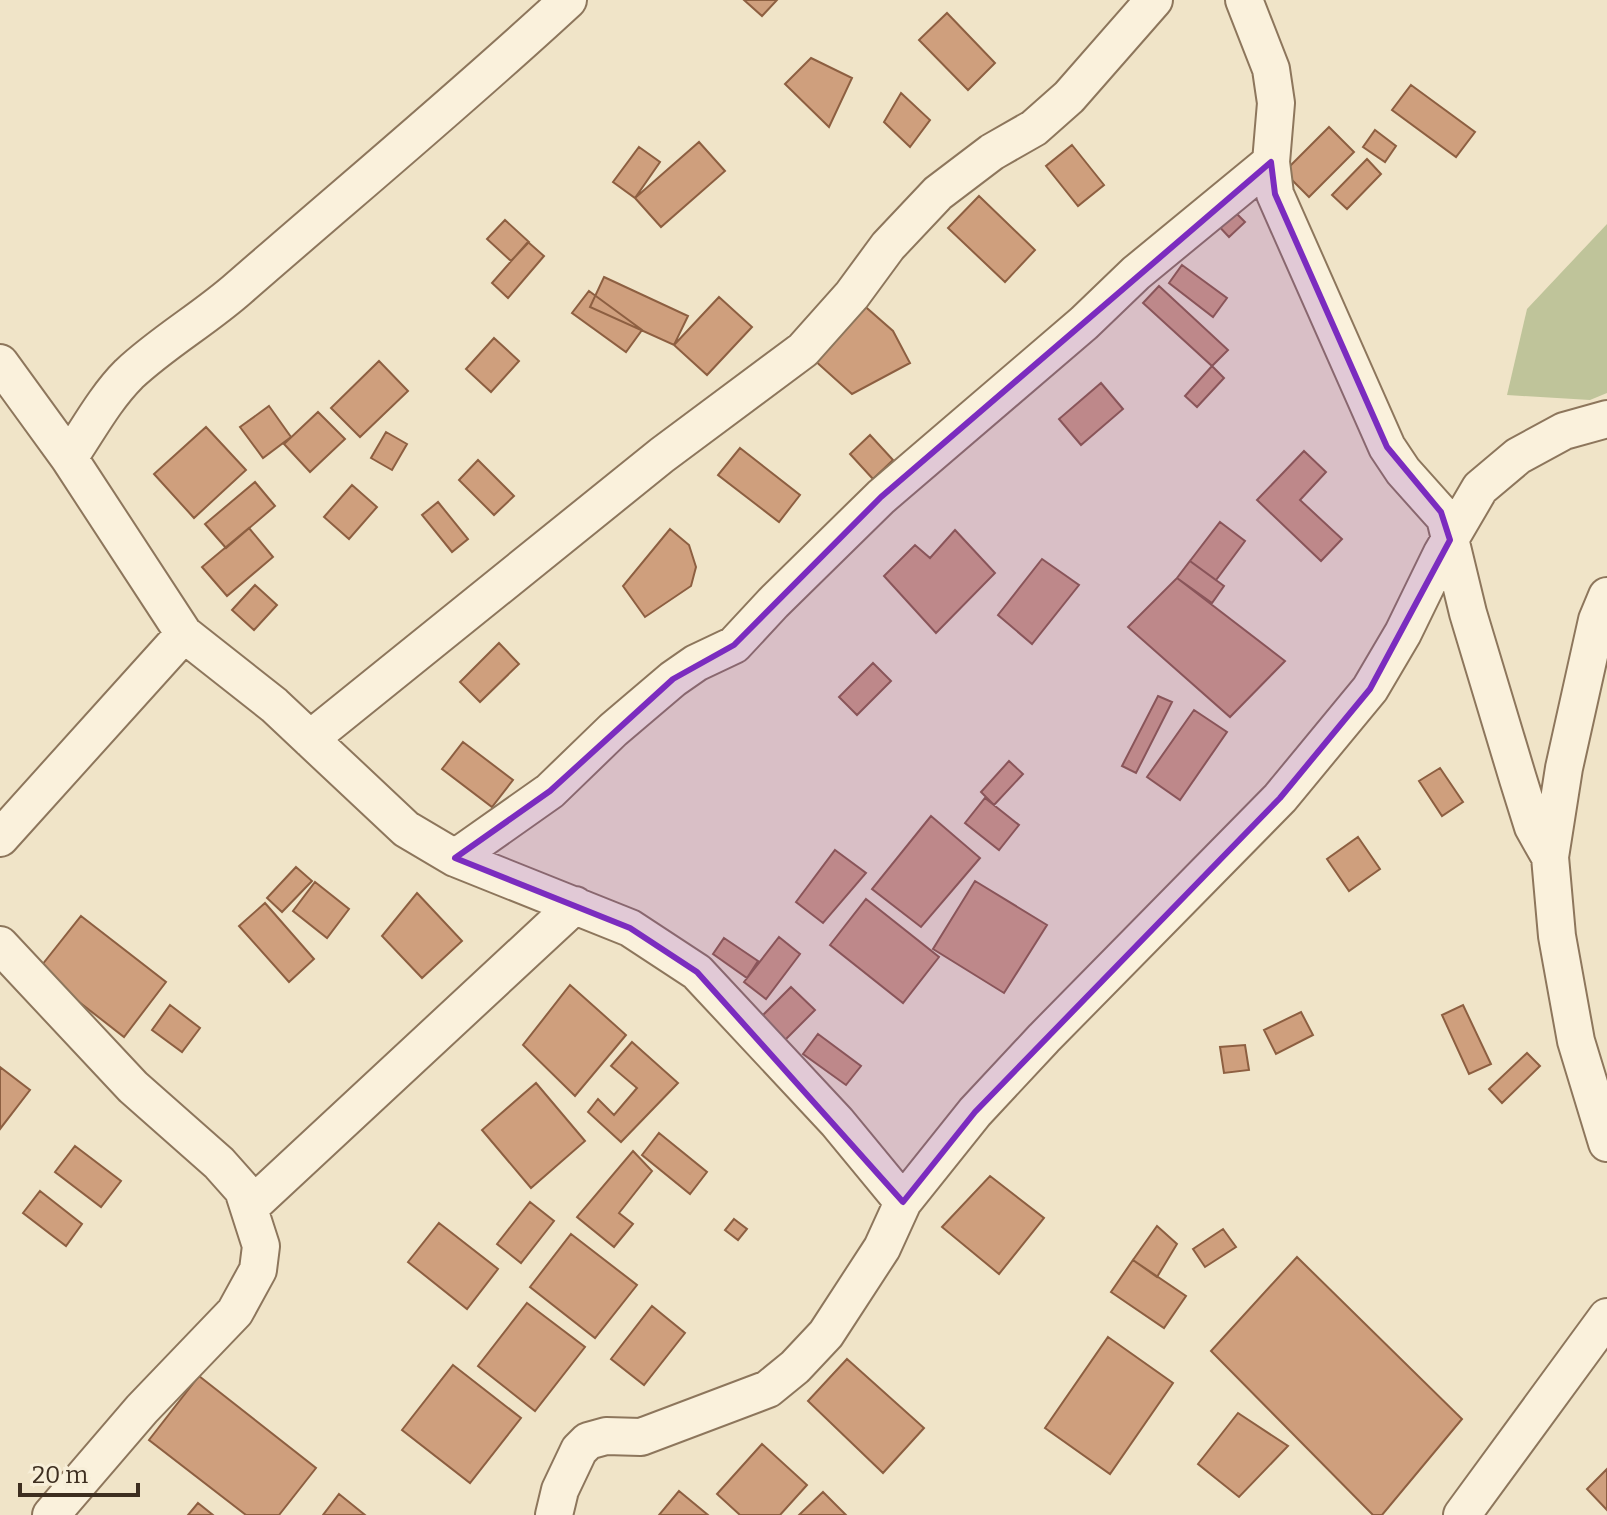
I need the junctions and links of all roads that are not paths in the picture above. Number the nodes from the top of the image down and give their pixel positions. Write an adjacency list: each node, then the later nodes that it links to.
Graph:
1 (568, 0): 7 (street)
2 (1154, 0): 11 (street)
3 (1244, 0): 4 (street)
4 (1271, 162): 8 (street); 14 (street)
5 (0, 363): 7 (street)
6 (1607, 419): 8 (street)
7 (69, 458): 10 (street)
8 (1450, 540): 13 (street); 18 (street)
9 (1607, 596): 13 (street)
10 (184, 634): 11 (street); 12 (street)
11 (310, 739): 14 (street)
12 (0, 838)
13 (1550, 857): 17 (street)
14 (455, 858): 15 (street)
15 (575, 905): 18 (street); 19 (street)
16 (0, 945): 19 (street)
17 (1607, 1143)
18 (903, 1202): 22 (street)
19 (250, 1207): 21 (street)
20 (1607, 1317): 23 (street)
21 (51, 1515)
22 (554, 1515)
23 (1462, 1515)

